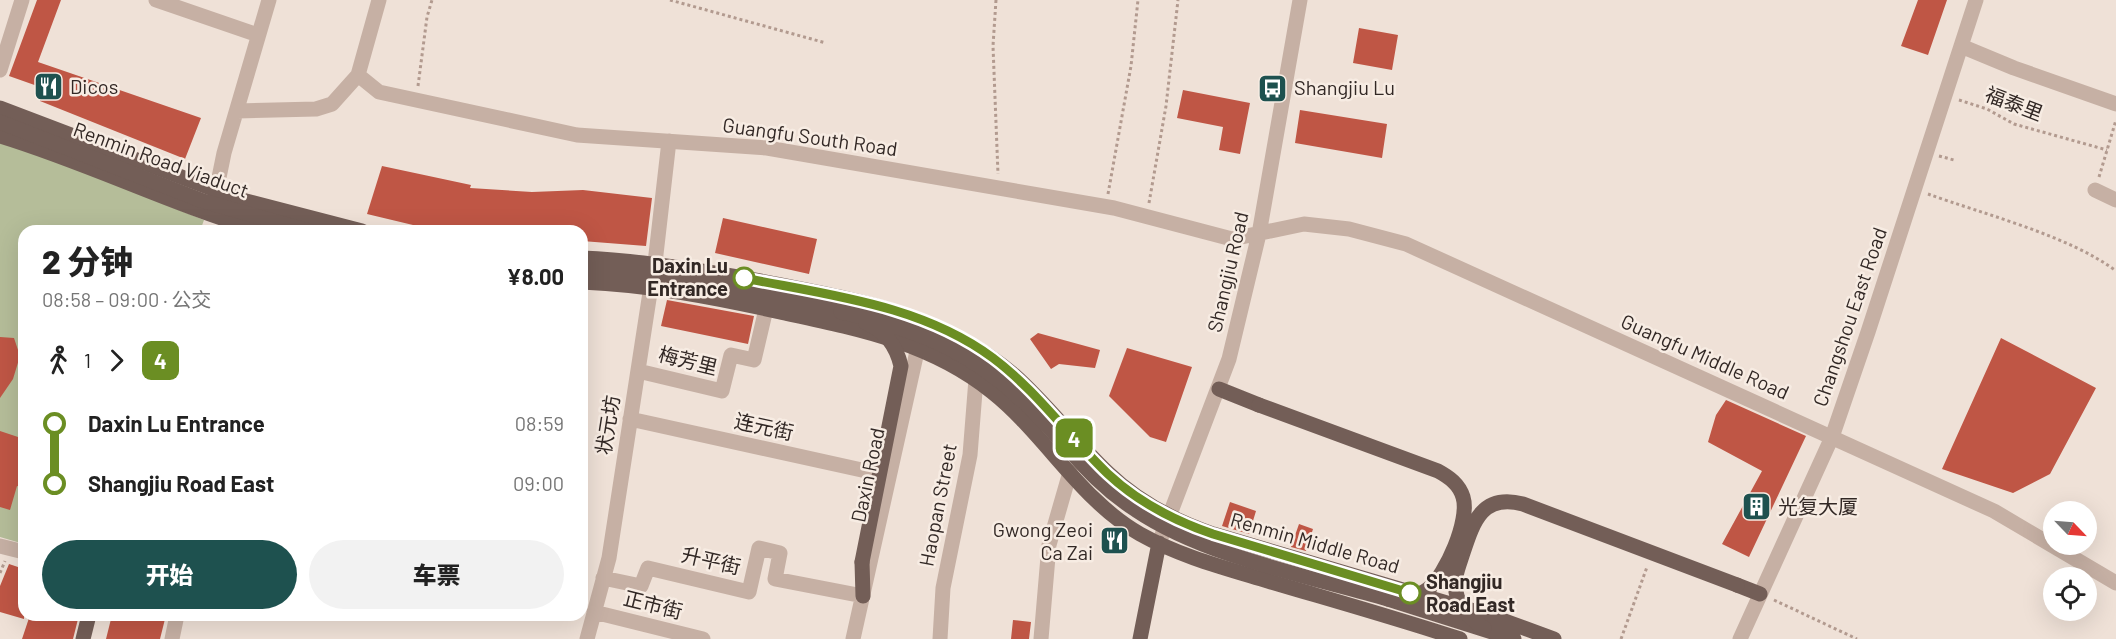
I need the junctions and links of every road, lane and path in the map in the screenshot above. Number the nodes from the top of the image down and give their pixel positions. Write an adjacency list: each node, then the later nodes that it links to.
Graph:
1 (22, 0): 15 (street)
2 (156, 0): 12 (street)
3 (269, 0): 12 (street)
4 (379, 0): 16 (street)
5 (432, 0): 18 (path)
6 (670, 0): 13 (path)
7 (996, 0): 27 (path)
8 (1137, 0): 32 (path)
9 (1178, 0): 33 (path)
10 (1300, 0): 37 (street, Shangjiu Road)
11 (1977, 0): 14 (street, Changshou East Road)
12 (258, 35): 21 (street)
13 (826, 43)
14 (1961, 46): 17 (street, Changshou East Road); 19 (street)
15 (0, 70)
16 (358, 75): 18 (street, Guangfu South Road); 21 (street)
17 (1946, 95): 26 (path, 福泰里); 28 (street, Changshou East Road)
18 (417, 100): 25 (street, Guangfu South Road)
19 (2116, 104)
20 (0, 108): 30 (main road)
21 (237, 111): 30 (street)
22 (2116, 120): 26 (path)
23 (0, 122): 35 (main road, Renmin Road Viaduct, bridge)
24 (0, 136): 34 (main road)
25 (669, 141): 27 (street, Guangfu South Road); 39 (street)
26 (2107, 150): 29 (path)
27 (999, 188): 32 (street, Guangfu South Road)
28 (1915, 189): 41 (path); 52 (street, Changshou East Road)
29 (2095, 190): 31 (street)
30 (215, 191): 34 (street); 36 (main road)
31 (2116, 200)
32 (1105, 207): 33 (street, Guangfu South Road)
33 (1146, 217): 37 (street, Guangfu South Road)
34 (211, 224)
35 (288, 225)
36 (340, 225)
37 (1259, 234): 50 (street, Shangjiu Road); 52 (street, Guangfu Middle Road)
38 (588, 258): 39 (main road, Renmin Middle Road)
39 (655, 263): 46 (main road, Renmin Middle Road)
40 (588, 270): 45 (main road)
41 (2116, 271)
42 (588, 282): 43 (main road)
43 (651, 286): 44 (main road); 48 (street, 状元坊)
44 (766, 309): 47 (main road); 48 (street, 梅芳里)
45 (841, 312): 63 (main road, bridge); 64 (main road, bridge)
46 (924, 321): 47 (street, Daxin Road); 55 (main road, Renmin Middle Road)
47 (918, 347): 49 (main road); 54 (street, Daxin Road)
48 (638, 371): 51 (street, 状元坊)
49 (976, 380): 53 (main road); 76 (street, Haopan Street)
50 (1219, 389): 55 (street, Shangjiu Road); 64 (main road, bridge)
51 (630, 419): 54 (street, 连元街); 60 (street, 状元坊)
52 (1832, 437): 61 (street, Guangfu Middle Road); 62 (street, Changshou East Road)
53 (1070, 472): 56 (main road); 77 (street)
54 (890, 476): 63 (street, Daxin Road)
55 (1169, 516): 56 (street, Shangjiu Road); 81 (main road, Renmin Middle Road)
56 (1159, 543): 70 (main road); 78 (main road)
57 (0, 546): 58 (street)
58 (18, 550)
59 (1649, 562): 82 (path)
60 (603, 578): 63 (street, 升平街); 65 (street, 状元坊)
61 (2116, 583)
62 (1760, 594): 68 (main road, bridge); 83 (street, Changshou East Road); 84 (path)
63 (863, 596): 75 (street, Daxin Road)
64 (1388, 599): 68 (main road, bridge)
65 (594, 612): 69 (street, 正市街); 73 (street, 状元坊)
66 (88, 621): 71 (main road)
67 (176, 621): 72 (street)
68 (1484, 628): 80 (main road)
69 (648, 633): 74 (street, 正市街)
70 (1439, 636): 79 (main road)
71 (83, 639)
72 (172, 639)
73 (587, 639)
74 (703, 639)
75 (853, 639)
76 (940, 639)
77 (1041, 639)
78 (1140, 639)
79 (1460, 639)
80 (1515, 639)
81 (1554, 639)
82 (1621, 639)
83 (1740, 639)
84 (1857, 639)

